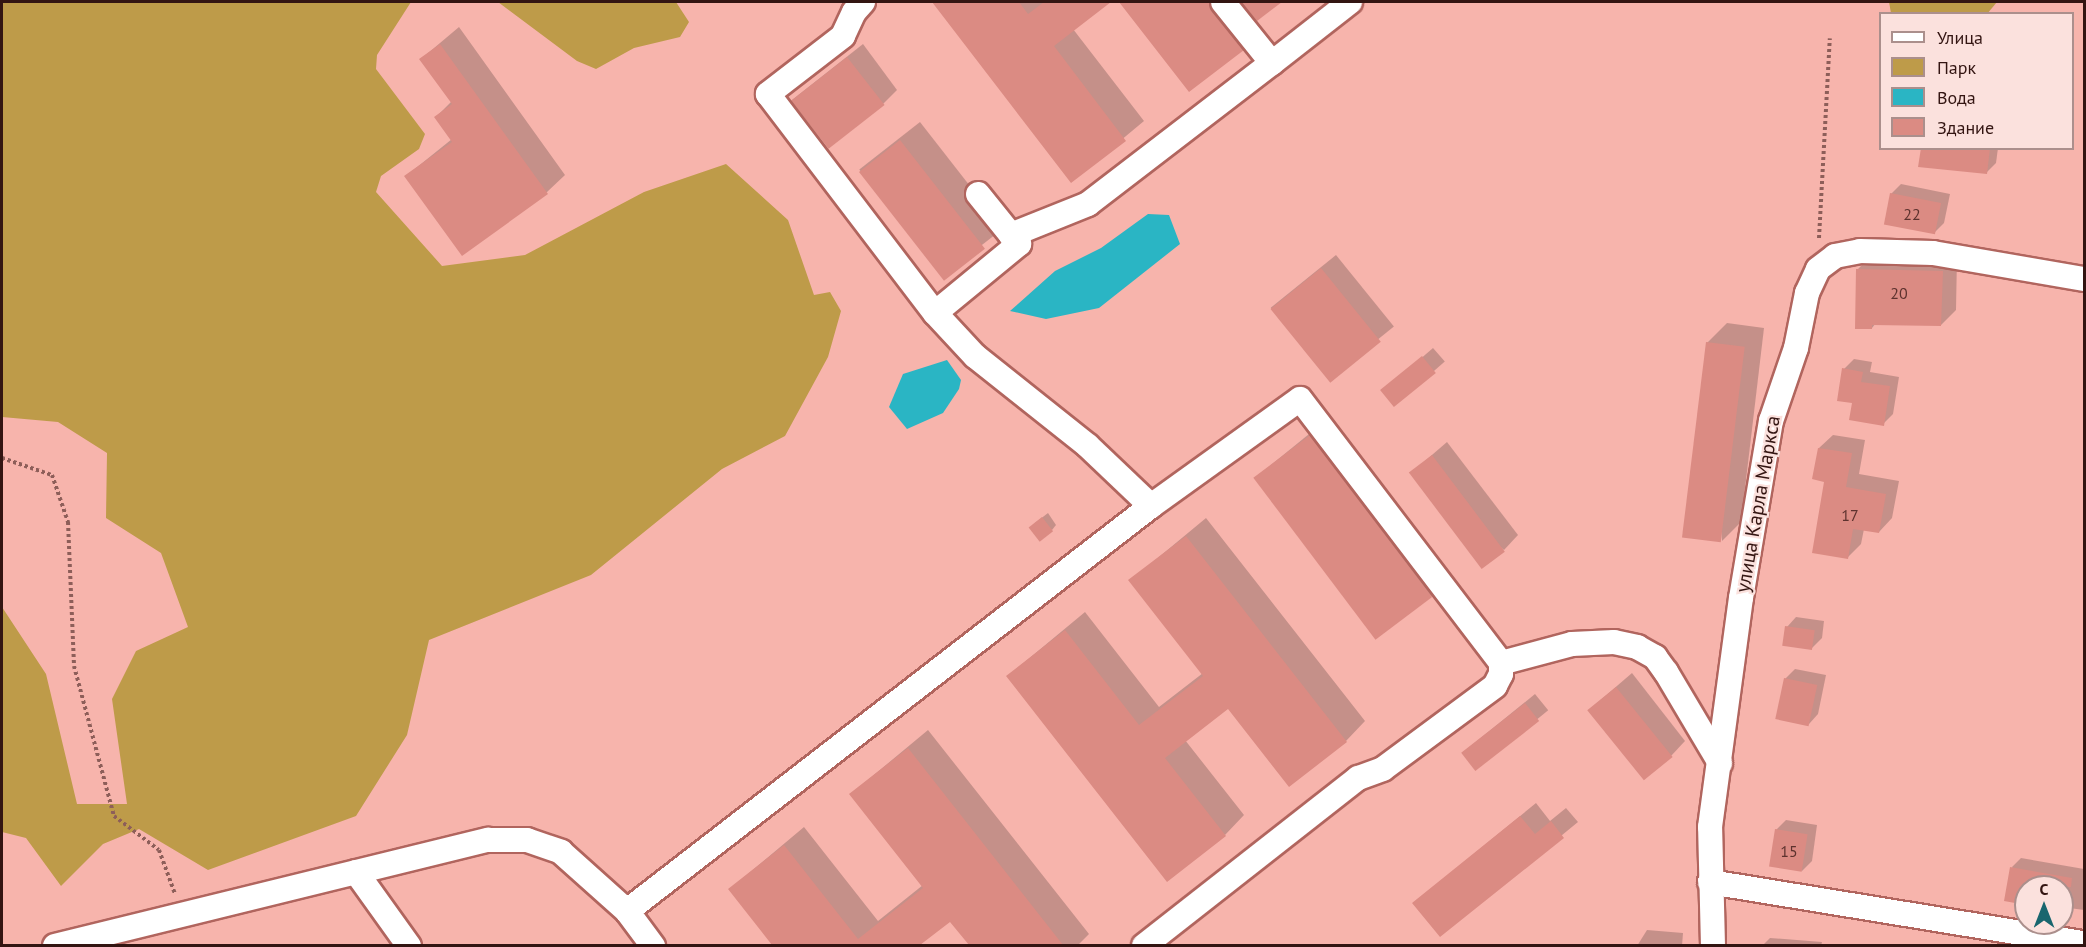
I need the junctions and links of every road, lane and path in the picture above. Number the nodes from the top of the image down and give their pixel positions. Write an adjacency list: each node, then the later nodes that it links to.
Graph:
1 (863, 2): 10 (street)
2 (1223, 2): 5 (street)
3 (1350, 2): 5 (street)
4 (1830, 38): 8 (path)
5 (1272, 63): 7 (street)
6 (978, 194): 7 (street)
7 (1011, 235): 10 (street)
8 (1818, 269): 9 (street); 14 (street, улица Карла Маркса)
9 (2085, 279)
10 (935, 313): 12 (street)
11 (2, 458): 18 (path)
12 (1151, 506): 13 (street); 17 (street)
13 (1501, 663): 14 (street); 23 (street)
14 (1720, 763): 16 (street, улица Карла Маркса)
15 (356, 872): 17 (street); 18 (street); 21 (street)
16 (1710, 882): 19 (street); 24 (street, улица Карла Маркса)
17 (627, 912): 22 (street)
18 (184, 917): 20 (street)
19 (2085, 943)
20 (55, 945)
21 (409, 945)
22 (653, 945)
23 (1144, 945)
24 (1713, 945)

